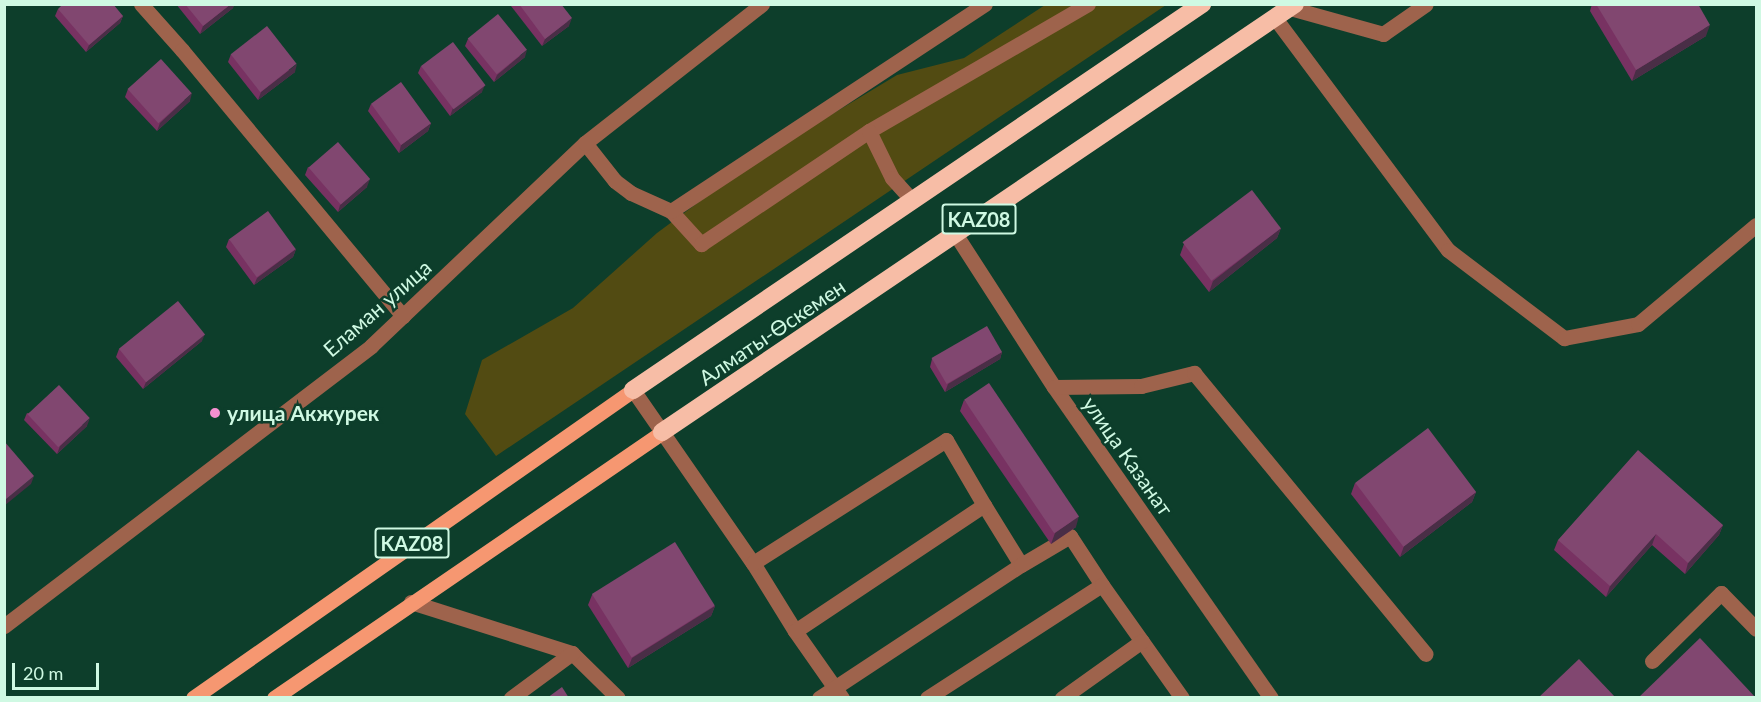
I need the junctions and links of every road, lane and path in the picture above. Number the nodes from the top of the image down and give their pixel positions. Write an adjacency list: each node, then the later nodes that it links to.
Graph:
1 (141, 4): 14 (street)
2 (762, 4): 9 (street, Еламан улица)
3 (985, 4): 11 (street)
4 (1088, 4): 8 (street)
5 (1202, 4): 10 (highway, Алматы-Өскемен / KAZ08)
6 (1426, 4): 7 (street)
7 (1286, 10): 12 (street); 13 (highway, Алматы-Өскемен / KAZ08)
8 (869, 131): 10 (street); 11 (street)
9 (585, 143): 11 (street); 14 (street, Еламан улица)
10 (912, 200): 16 (highway, Алматы-Өскемен / KAZ08)
11 (671, 211)
12 (1756, 225)
13 (956, 235): 15 (street, улица Казанат); 17 (highway, Алматы-Өскемен / KAZ08)
14 (403, 316): 23 (street, Еламан улица)
15 (1054, 387): 28 (street); 39 (street, улица Казанат)
16 (633, 390): 17 (street); 31 (main road, Алматы-Өскемен / KAZ08)
17 (662, 432): 19 (street); 22 (main road, Алматы-Өскемен / KAZ08)
18 (984, 505): 19 (street); 20 (street); 25 (street)
19 (753, 563): 25 (street)
20 (1021, 565): 21 (street); 30 (street)
21 (1102, 585): 26 (street); 36 (street)
22 (411, 602): 27 (street); 32 (main road, Алматы-Өскемен / KAZ08)
23 (4, 626)
24 (1756, 628): 29 (street)
25 (795, 631): 30 (street)
26 (1142, 641): 37 (street); 38 (street)
27 (572, 653): 33 (street); 34 (street)
28 (1426, 654)
29 (1652, 661)
30 (838, 692): 35 (street)
31 (193, 698)
32 (274, 698)
33 (511, 698)
34 (618, 698)
35 (819, 698)
36 (927, 698)
37 (1062, 698)
38 (1182, 698)
39 (1271, 698)

